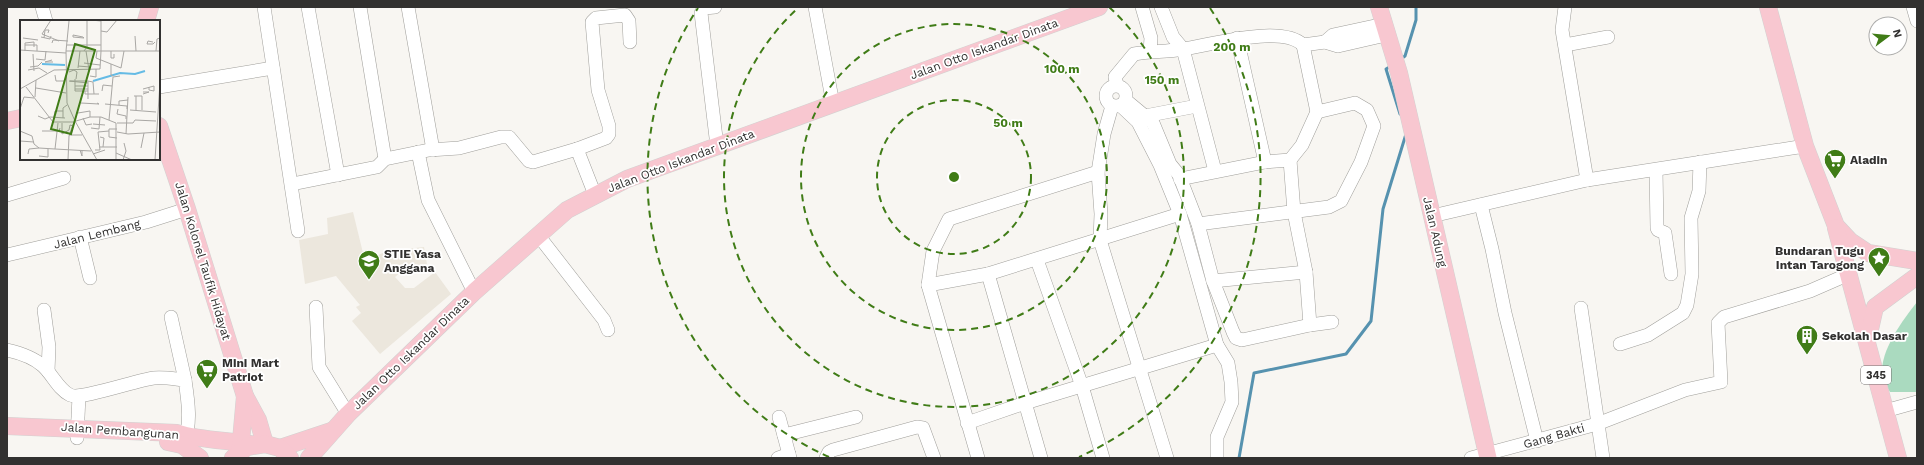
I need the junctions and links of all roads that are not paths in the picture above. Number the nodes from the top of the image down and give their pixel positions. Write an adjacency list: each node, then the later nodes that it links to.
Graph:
1 (42, 7): 16 (street)
2 (150, 7): 17 (main road)
3 (264, 7): 27 (street)
4 (308, 7): 50 (street)
5 (360, 7): 43 (street)
6 (408, 7): 41 (street)
7 (715, 7): 38 (street)
8 (815, 7): 30 (street)
9 (1142, 7): 26 (street)
10 (1161, 7): 25 (street)
11 (1379, 7): 19 (main road, Jalan Adung)
12 (1565, 7): 24 (street)
13 (1768, 7): 39 (main road)
14 (1913, 7): 18 (street)
15 (1089, 9): 30 (main road, Jalan Otto Iskandar Dinata)
16 (46, 20)
17 (146, 20)
18 (1917, 21)
19 (1385, 29): 23 (street); 61 (main road, Jalan Adung)
20 (1608, 37): 24 (street)
21 (1237, 38): 23 (street); 25 (street); 45 (street)
22 (630, 42): 40 (street)
23 (1303, 45): 33 (street)
24 (1565, 45): 53 (street)
25 (1183, 49): 26 (street); 32 (street)
26 (1150, 52): 28 (street)
27 (272, 68): 29 (street); 54 (street)
28 (1117, 86): 31 (street); 31 (street)
29 (160, 87)
30 (833, 104): 38 (main road, Jalan Otto Iskandar Dinata)
31 (1120, 104): 34 (street); 49 (street); 60 (street)
32 (1197, 106): 34 (street); 48 (street)
33 (1317, 112): 44 (street); 59 (street)
34 (1145, 116): 52 (street)
35 (20, 118): 36 (main road)
36 (7, 121)
37 (160, 129): 58 (main road, Jalan Kolonel Taufik Hidayat)
38 (717, 146): 55 (main road, Jalan Otto Iskandar Dinata)
39 (1805, 146): 46 (street); 63 (main road)
40 (577, 149): 41 (street); 55 (street)
41 (432, 150): 42 (street)
42 (418, 152): 43 (street); 80 (street)
43 (385, 159): 50 (street)
44 (1290, 160): 45 (street); 59 (street)
45 (1265, 162): 48 (street)
46 (1700, 162): 47 (street); 91 (street)
47 (1656, 170): 53 (street); 74 (street)
48 (1215, 171): 52 (street)
49 (1098, 172): 67 (street); 79 (street)
50 (338, 175): 54 (street)
51 (64, 178): 56 (street)
52 (1180, 179): 62 (street)
53 (1587, 180): 57 (street)
54 (292, 184): 64 (street)
55 (596, 194): 65 (main road, Jalan Otto Iskandar Dinata)
56 (7, 195)
57 (1481, 205): 61 (street); 113 (street)
58 (187, 209): 66 (street, Jalan Lembang); 99 (main road, Jalan Kolonel Taufik Hidayat)
59 (1294, 212): 62 (street); 72 (street)
60 (1180, 214): 67 (street); 92 (street)
61 (1432, 216): 117 (main road, Jalan Adung)
62 (1198, 224): 78 (street)
63 (1836, 226): 68 (main road); 75 (main road, 345)
64 (298, 231)
65 (538, 235): 80 (main road, Jalan Otto Iskandar Dinata); 89 (street)
66 (80, 237): 69 (street, Jalan Lembang); 77 (street)
67 (1100, 240): 70 (street); 94 (street)
68 (1868, 253): 71 (main road); 75 (main road)
69 (7, 255)
70 (1037, 260): 73 (street); 97 (street)
71 (1912, 261): 76 (main road)
72 (1306, 272): 78 (street); 88 (street)
73 (988, 274): 79 (street); 101 (street)
74 (1671, 274)
75 (1848, 274): 81 (main road, 345); 107 (street, Gang Bakti)
76 (1915, 277): 83 (main road)
77 (90, 278)
78 (1213, 281): 88 (street)
79 (928, 285): 106 (street)
80 (474, 292): 103 (main road, Jalan Otto Iskandar Dinata)
81 (1855, 298): 83 (main road); 90 (main road, 345)
82 (316, 307): 103 (street)
83 (1875, 307): 90 (main road, 345)
84 (1580, 308): 107 (street)
85 (44, 310): 95 (street)
86 (171, 317): 96 (street)
87 (1332, 322): 88 (street)
88 (1310, 325)
89 (608, 330)
90 (1867, 339): 102 (main road, 345)
91 (1620, 344)
92 (1217, 345): 94 (street); 125 (street)
93 (7, 350): 95 (street)
94 (1139, 369): 97 (street); 124 (street)
95 (48, 371): 98 (street)
96 (185, 380): 98 (street); 114 (street)
97 (1082, 386): 101 (street); 123 (street)
98 (79, 396): 110 (street)
99 (245, 396): 115 (main road); 115 (main road)
100 (1917, 402): 102 (street)
101 (1025, 404): 106 (street); 122 (street)
102 (1885, 411): 127 (main road, 345)
103 (348, 414): 109 (main road, Jalan Otto Iskandar Dinata)
104 (779, 416): 111 (street)
105 (856, 417): 111 (street)
106 (967, 423): 121 (street)
107 (1597, 424): 113 (street, Gang Bakti); 126 (street)
108 (7, 426): 110 (main road, Jalan Pembangunan)
109 (332, 430): 115 (main road); 118 (main road, Jalan Otto Iskandar Dinata)
110 (78, 433): 112 (main road, Jalan Pembangunan); 114 (main road, Jalan Pembangunan)
111 (784, 435): 116 (street)
112 (7, 436)
113 (1536, 441): 117 (street, Gang Bakti)
114 (194, 446): 115 (main road, Jalan Pembangunan)
115 (258, 450)
116 (786, 457)
117 (1482, 457)
118 (309, 458)
119 (826, 458): 120 (street)
120 (934, 458)
121 (978, 458)
122 (1041, 458)
123 (1104, 458)
124 (1167, 458)
125 (1217, 458)
126 (1603, 458)
127 (1898, 458)

